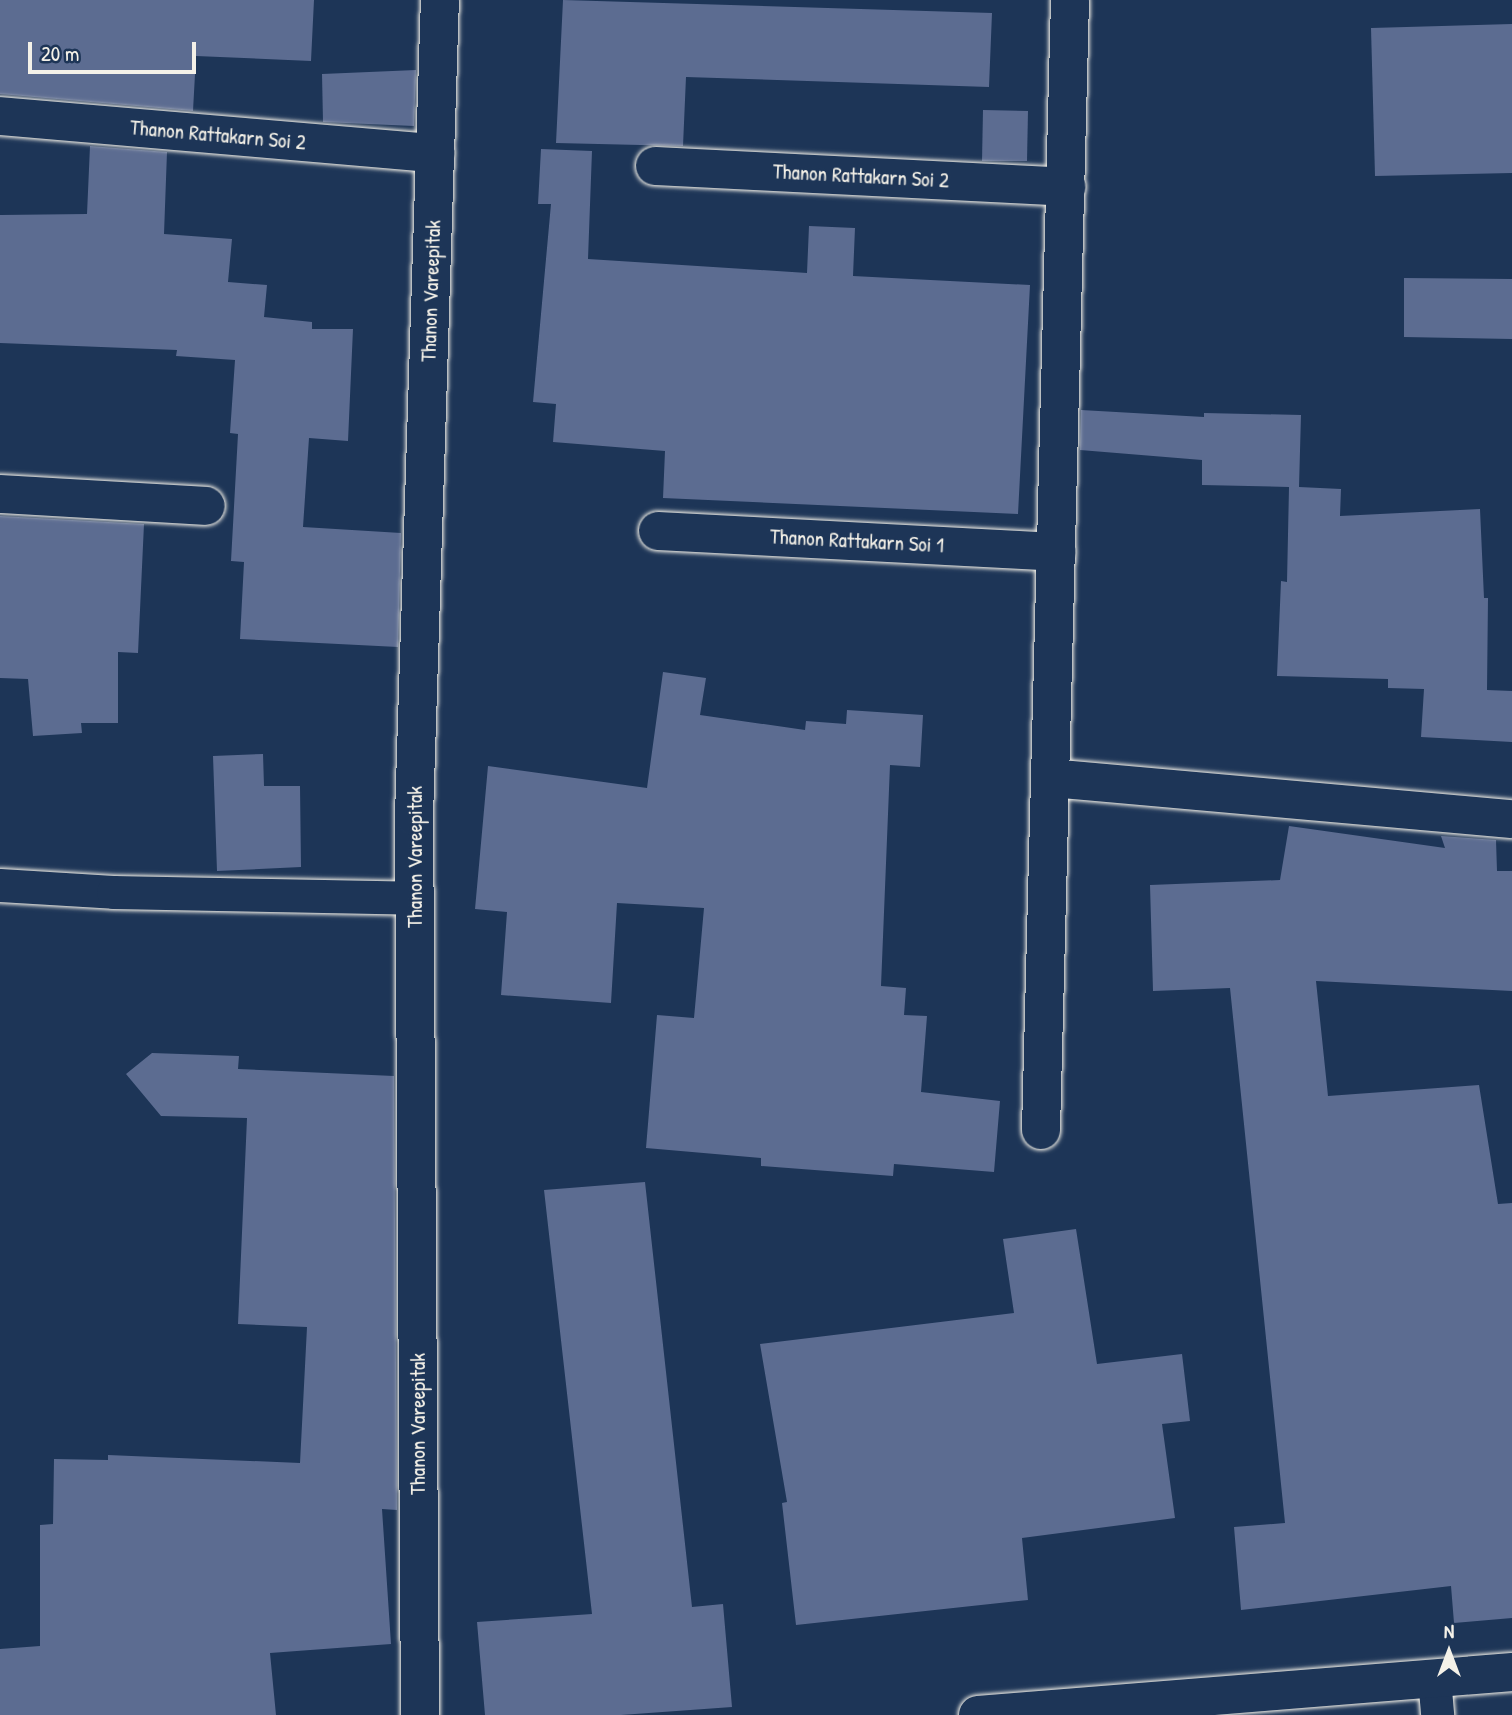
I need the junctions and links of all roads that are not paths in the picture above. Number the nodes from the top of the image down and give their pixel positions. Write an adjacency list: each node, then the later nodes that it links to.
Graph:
1 (440, 0): 4 (street, Thanon Vareepitak)
2 (1070, 0): 6 (street)
3 (0, 116): 4 (street, Thanon Rattakarn Soi 2)
4 (435, 153): 14 (street, Thanon Vareepitak)
5 (655, 166): 6 (street, Thanon Rattakarn Soi 2)
6 (1066, 187): 10 (street)
7 (0, 494): 8 (street)
8 (206, 506)
9 (658, 531): 10 (street, Thanon Rattakarn Soi 1)
10 (1056, 552): 11 (street)
11 (1051, 778): 12 (street); 15 (street)
12 (1512, 819)
13 (0, 885): 14 (lane)
14 (415, 898): 18 (street, Thanon Vareepitak)
15 (1041, 1130)
16 (1512, 1672): 17 (street)
17 (1435, 1697): 19 (street)
18 (420, 1715)
19 (978, 1715)

